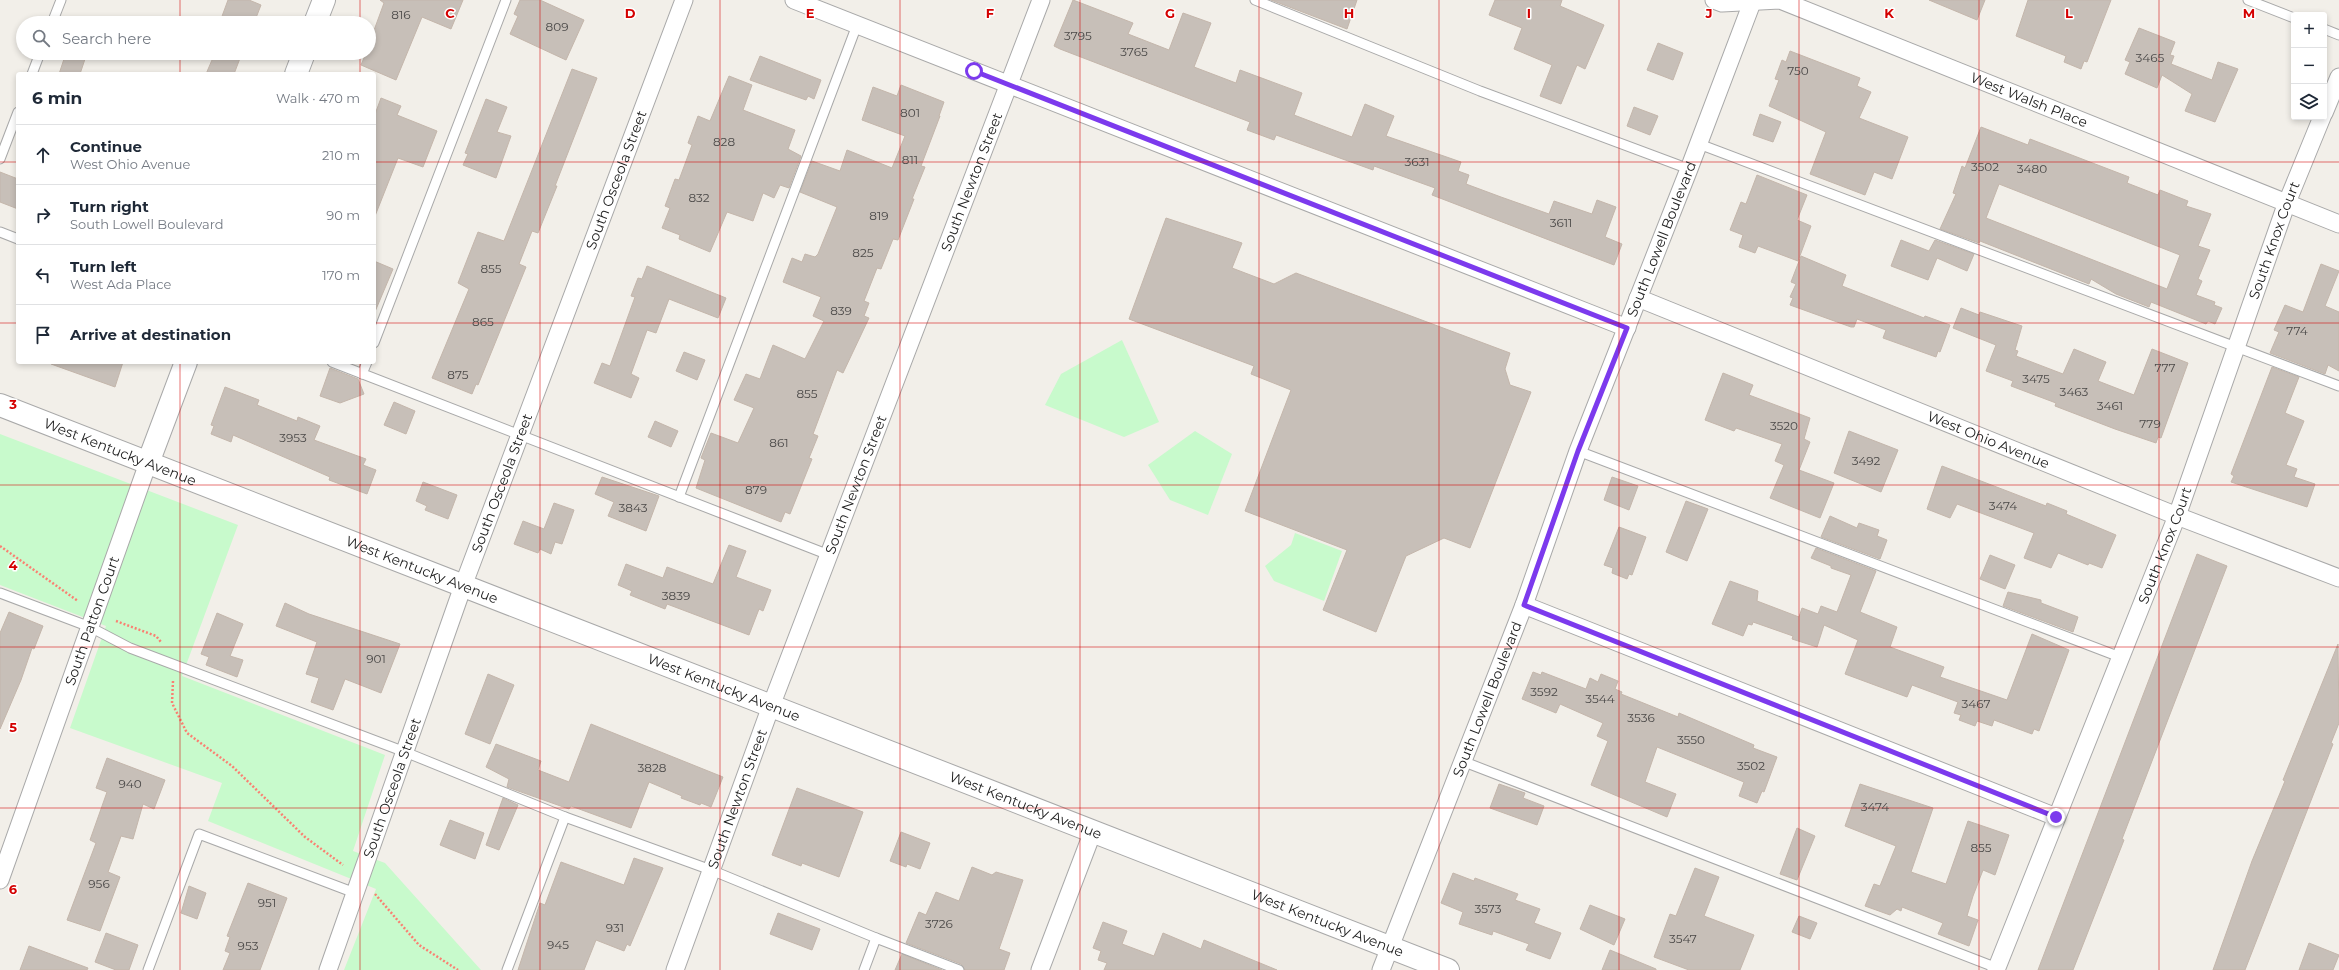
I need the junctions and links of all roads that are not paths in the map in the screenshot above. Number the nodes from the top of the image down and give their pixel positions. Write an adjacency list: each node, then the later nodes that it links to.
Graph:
1 (61, 0): 11 (lane)
2 (324, 0): 12 (street)
3 (506, 0): 35 (lane)
4 (684, 0): 43 (street, South Osceola Street)
5 (794, 0): 14 (street)
6 (1041, 0): 22 (street, South Newton Street)
7 (1255, 0): 28 (lane)
8 (1714, 0): 9 (street, West Walsh Place)
9 (1753, 0): 26 (street, South Lowell Boulevard); 29 (street, West Walsh Place)
10 (2248, 0): 13 (lane)
11 (55, 16)
12 (318, 16)
13 (2291, 17)
14 (857, 25): 22 (street); 46 (lane)
15 (2327, 30): 16 (lane)
16 (2339, 35)
17 (37, 60): 19 (lane)
18 (301, 60): 20 (street)
19 (33, 72)
20 (297, 72)
21 (2339, 77): 23 (street)
22 (1009, 85): 34 (street); 48 (street, South Newton Street)
23 (2327, 106)
24 (16, 117): 27 (lane)
25 (2321, 120): 29 (street, South Knox Court)
26 (1699, 144): 28 (street, South Lowell Boulevard); 36 (lane)
27 (0, 159)
28 (1689, 169): 33 (street, South Lowell Boulevard)
29 (2286, 205): 30 (street, West Walsh Place); 36 (street, South Knox Court)
30 (2339, 224)
31 (0, 232): 32 (lane)
32 (16, 239)
33 (1638, 298): 34 (street, South Lowell Boulevard); 47 (street, West Ohio Avenue)
34 (1627, 328): 44 (street, South Lowell Boulevard)
35 (376, 338)
36 (2236, 346): 41 (lane); 47 (street, South Knox Court)
37 (185, 364): 45 (street, South Patton Court)
38 (337, 364): 40 (lane)
39 (366, 364): 40 (lane)
40 (362, 374): 43 (lane)
41 (2339, 386)
42 (0, 405): 45 (street, West Kentucky Avenue)
43 (519, 435): 46 (lane); 50 (street, South Osceola Street)
44 (1578, 451): 52 (street, South Lowell Boulevard); 54 (lane)
45 (148, 462): 50 (street, West Kentucky Avenue); 53 (street, South Patton Court)
46 (679, 497): 48 (lane)
47 (2177, 516): 49 (street, West Ohio Avenue); 54 (street, South Knox Court)
48 (829, 555): 55 (street, South Newton Street)
49 (2339, 578)
50 (463, 586): 55 (street, West Kentucky Avenue); 56 (street, South Osceola Street)
51 (0, 593): 53 (lane)
52 (1524, 605): 57 (street, South Lowell Boulevard); 59 (street)
53 (92, 620): 56 (lane); 62 (street, South Patton Court)
54 (2120, 657): 59 (street, South Knox Court)
55 (771, 706): 60 (street, West Kentucky Avenue); 61 (street, South Newton Street)
56 (404, 752): 58 (lane); 63 (street, South Osceola Street)
57 (1462, 761): 65 (street, South Lowell Boulevard); 66 (lane)
58 (565, 816): 61 (lane); 69 (lane)
59 (2056, 817): 66 (street, South Knox Court)
60 (1093, 831): 65 (street, West Kentucky Avenue); 73 (street)
61 (711, 870): 64 (lane); 70 (street, South Newton Street)
62 (0, 880)
63 (357, 886): 67 (lane); 68 (street, South Osceola Street)
64 (876, 938): 71 (lane); 72 (lane)
65 (1389, 947): 74 (street, South Lowell Boulevard); 75 (street, West Kentucky Avenue)
66 (1997, 969)
67 (148, 970)
68 (328, 970)
69 (507, 970)
70 (675, 970)
71 (864, 970)
72 (959, 970)
73 (1040, 970)
74 (1381, 970)
75 (1448, 970)

